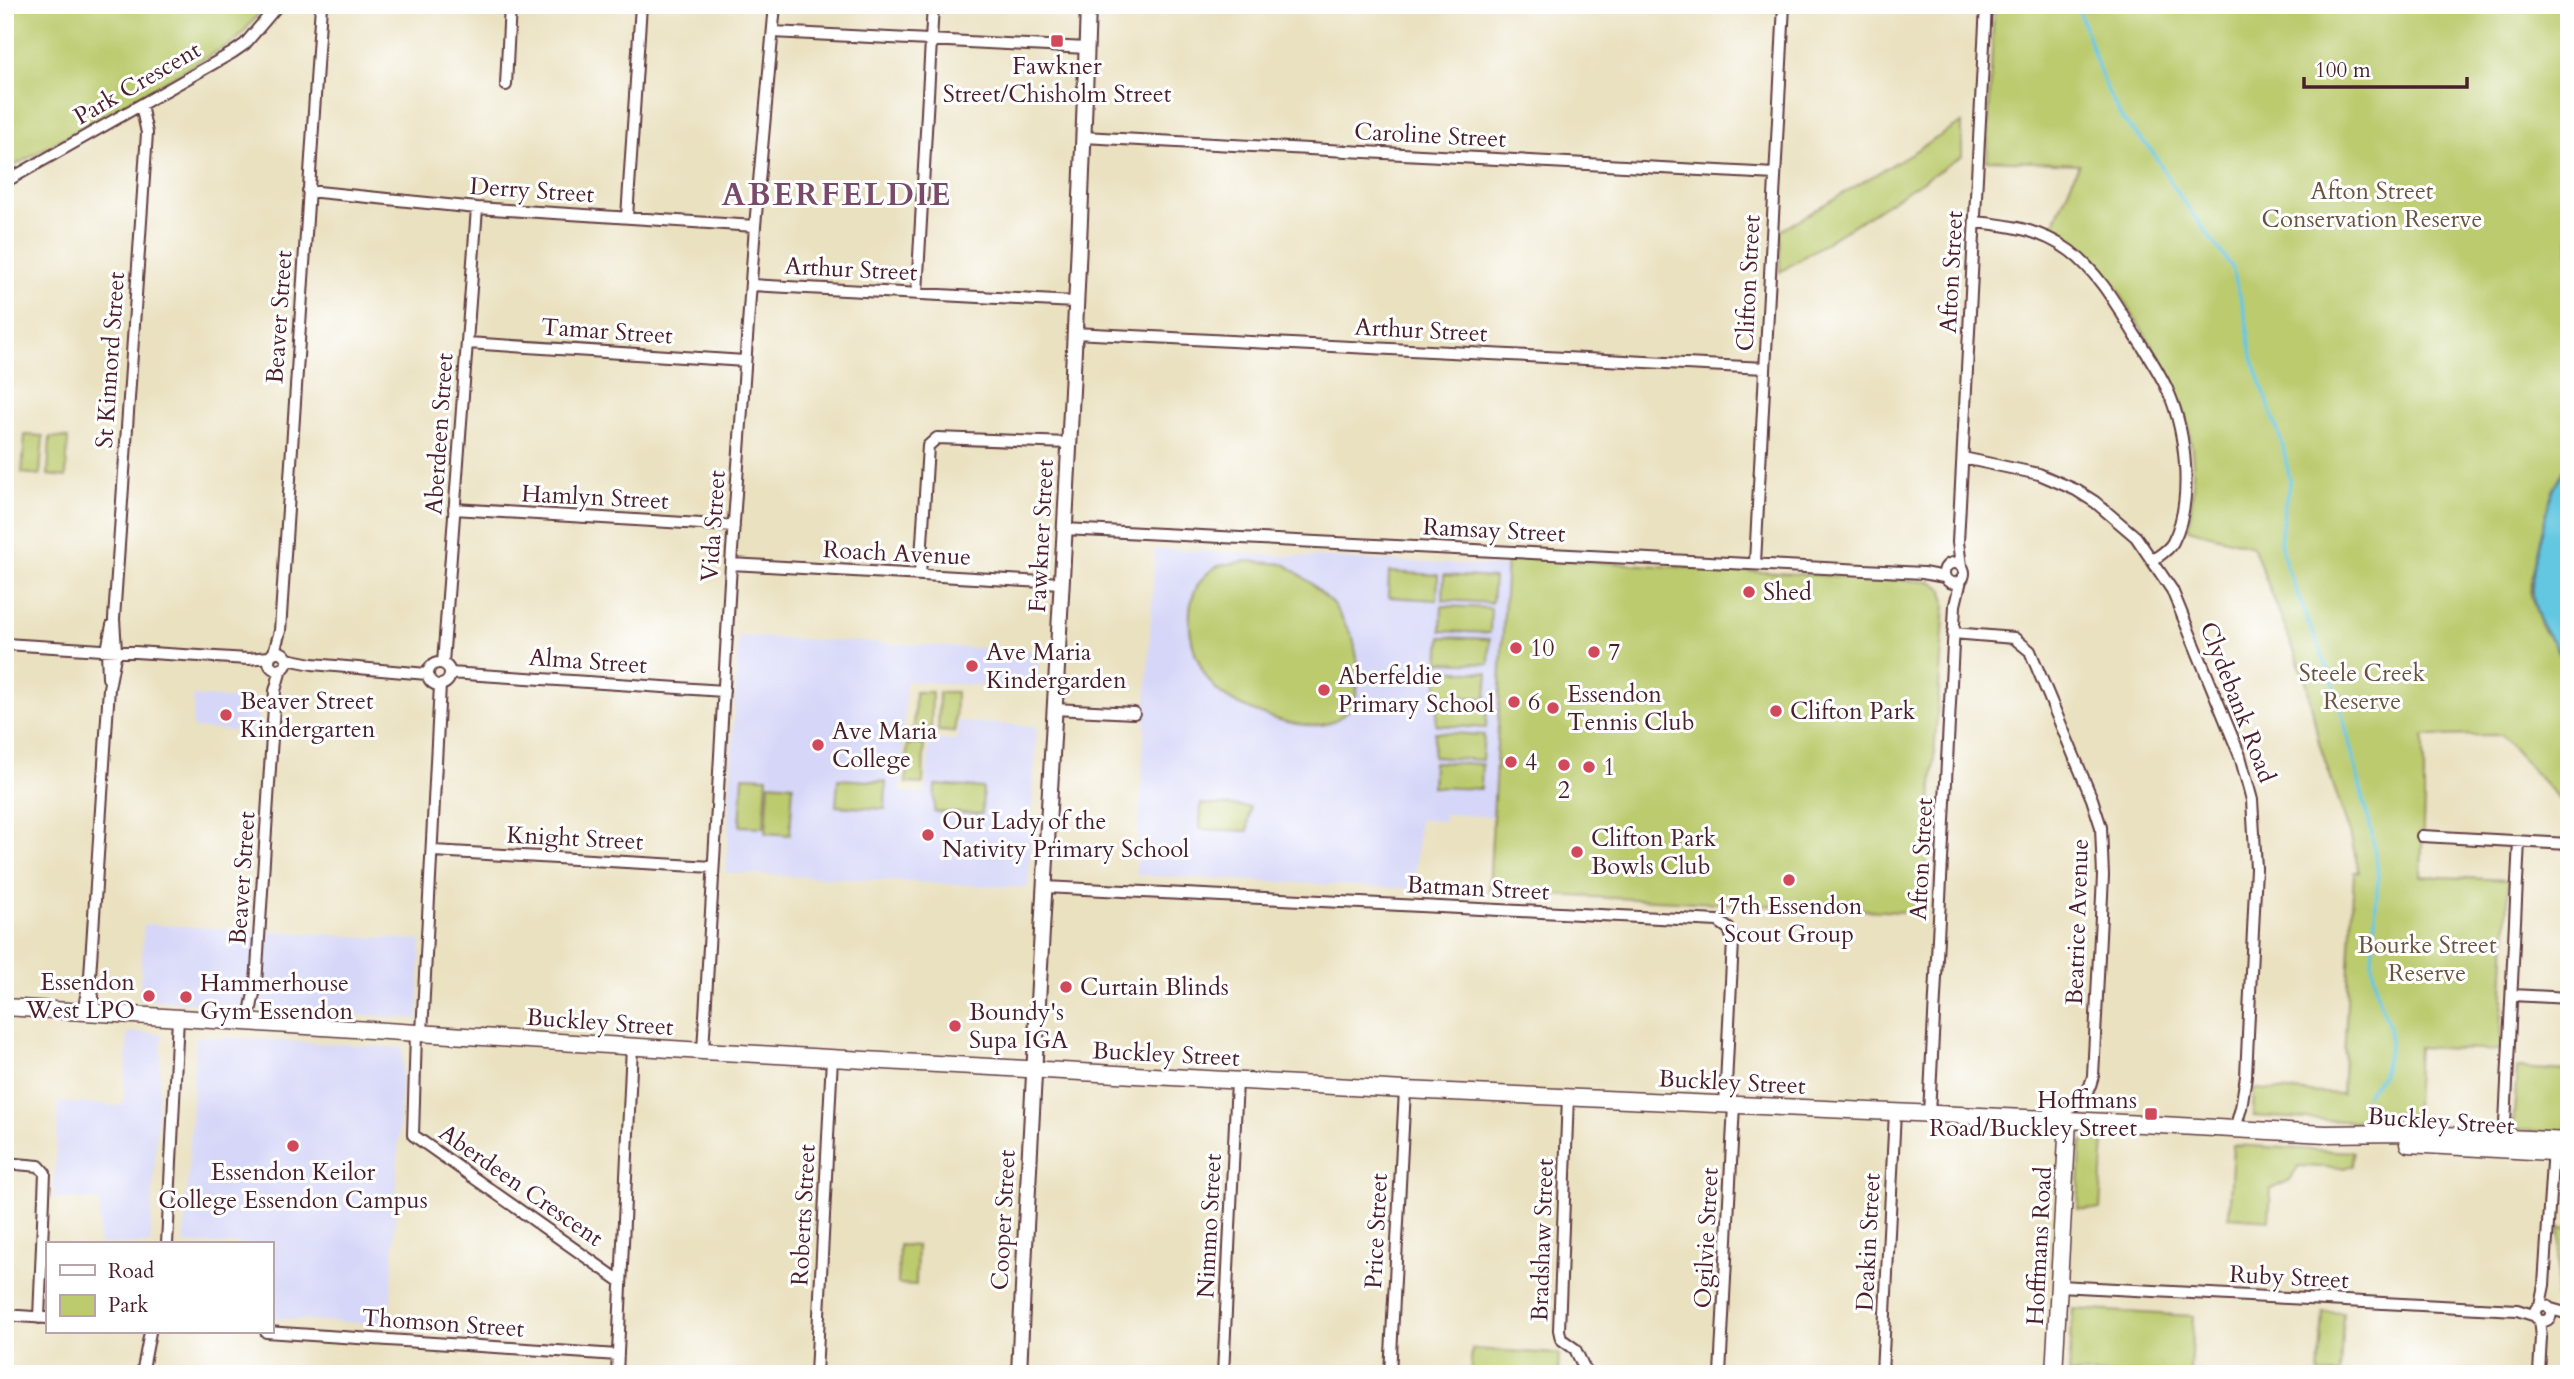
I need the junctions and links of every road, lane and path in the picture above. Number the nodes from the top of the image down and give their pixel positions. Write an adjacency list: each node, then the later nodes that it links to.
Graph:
1 (278, 5): 14 (street, Park Crescent)
2 (321, 5): 18 (street, Beaver Street)
3 (510, 5): 13 (street)
4 (641, 5): 20 (street)
5 (775, 5): 10 (street, Vida Street)
6 (933, 5): 11 (street)
7 (1088, 5): 12 (street, Fawkner Street)
8 (1784, 5): 16 (street, Clifton Street)
9 (1986, 5): 21 (street, Afton Street)
10 (773, 32): 11 (street); 22 (street, Vida Street)
11 (931, 42): 12 (street); 24 (street)
12 (1087, 48): 15 (street, Fawkner Street)
13 (506, 85)
14 (141, 105): 17 (street, Park Crescent); 43 (street, St Kinnord Street)
15 (1083, 137): 16 (street, Caroline Street); 25 (street, Fawkner Street)
16 (1775, 174): 29 (street, Clifton Street)
17 (5, 182)
18 (308, 191): 19 (street, Derry Street); 44 (street, Beaver Street)
19 (477, 208): 20 (street, Derry Street); 27 (street, Aberdeen Street)
20 (627, 217): 22 (street, Derry Street)
21 (1975, 222): 31 (street, Afton Street); 35 (street)
22 (755, 226): 23 (street, Vida Street)
23 (751, 285): 24 (street, Arthur Street); 28 (street, Vida Street)
24 (917, 293): 25 (street, Arthur Street)
25 (1075, 302): 26 (street, Fawkner Street)
26 (1074, 333): 29 (street, Arthur Street); 30 (street, Fawkner Street)
27 (467, 343): 28 (street, Tamar Street); 32 (street, Aberdeen Street)
28 (745, 361): 33 (street, Vida Street)
29 (1765, 368): 36 (street, Clifton Street)
30 (1069, 443): 34 (street, Fawkner Street); 39 (street)
31 (1963, 458): 35 (street, Clydebank Road); 38 (street, Afton Street)
32 (454, 509): 33 (street, Hamlyn Street); 45 (street, Aberdeen Street)
33 (734, 526): 37 (street, Vida Street)
34 (1064, 529): 36 (street, Ramsay Street); 40 (street, Fawkner Street)
35 (2153, 560): 77 (street, Clydebank Road)
36 (1755, 563): 38 (street, Ramsay Street)
37 (731, 564): 39 (street, Roach Avenue); 49 (street, Vida Street)
38 (1952, 573): 41 (street, Afton Street)
39 (920, 575): 40 (street, Roach Avenue)
40 (1060, 583): 50 (street, Fawkner Street)
41 (1953, 633): 74 (street, Afton Street); 75 (street, Beatrice Avenue)
42 (5, 644): 43 (street)
43 (111, 650): 44 (street); 61 (street, St Kinnord Street)
44 (278, 661): 47 (street); 63 (street, Beaver Street)
45 (443, 663): 46 (street); 47 (street)
46 (450, 673): 48 (street); 49 (street, Alma Street)
47 (428, 674): 48 (street)
48 (440, 685): 55 (street)
49 (724, 691): 56 (street, Vida Street)
50 (1054, 709): 51 (street); 57 (street, Fawkner Street)
51 (1134, 713)
52 (2422, 836): 53 (street)
53 (2519, 841): 54 (street); 58 (street)
54 (2569, 844)
55 (433, 851): 56 (street, Knight Street); 64 (street)
56 (713, 867): 66 (street, Vida Street)
57 (1045, 887): 68 (street, Fawkner Street); 72 (street, Batman Street)
58 (2512, 995): 59 (street); 78 (street)
59 (2569, 998)
60 (5, 1007): 61 (main road, Buckley Street)
61 (89, 1012): 62 (main road, Buckley Street)
62 (178, 1018): 63 (main road, Buckley Street); 81 (street)
63 (254, 1022): 64 (main road, Buckley Street)
64 (419, 1033): 65 (main road, Buckley Street); 82 (street, Aberdeen Crescent)
65 (632, 1046): 66 (main road, Buckley Street); 82 (street)
66 (703, 1051): 67 (main road, Buckley Street)
67 (832, 1058): 68 (main road, Buckley Street); 95 (street, Roberts Street)
68 (1035, 1069): 69 (main road, Buckley Street); 96 (street, Cooper Street)
69 (1237, 1081): 70 (main road, Buckley Street); 97 (street, Nimmo Street)
70 (1405, 1090): 71 (main road, Buckley Street); 98 (street, Price Street)
71 (1568, 1097): 72 (main road, Buckley Street); 99 (street, Bradshaw Street)
72 (1729, 1105): 73 (main road, Buckley Street); 100 (street, Ogilvie Street)
73 (1895, 1112): 74 (main road, Buckley Street); 101 (street, Deakin Street)
74 (1929, 1114): 75 (main road, Buckley Street)
75 (2024, 1118): 76 (main road, Buckley Street)
76 (2068, 1120): 77 (main road, Buckley Street); 83 (main road, Hoffmans Road)
77 (2235, 1129): 78 (main road, Buckley Street)
78 (2504, 1144): 79 (main road, Buckley Street)
79 (2561, 1147): 84 (street)
80 (5, 1163): 87 (street)
81 (167, 1242)
82 (620, 1281): 91 (street)
83 (2059, 1286): 84 (street, Ruby Street); 102 (main road, Hoffmans Road)
84 (2544, 1313): 85 (street, Ruby Street); 103 (street)
85 (2567, 1314)
86 (5, 1315): 87 (street)
87 (43, 1318)
88 (273, 1332): 91 (street, Thomson Street)
89 (150, 1334): 92 (street)
90 (156, 1334): 92 (street)
91 (618, 1355): 94 (street)
92 (145, 1358): 93 (street)
93 (142, 1374)
94 (617, 1374)
95 (816, 1374)
96 (1019, 1374)
97 (1223, 1374)
98 (1390, 1374)
99 (1587, 1374)
100 (1720, 1374)
101 (1882, 1374)
102 (2054, 1374)
103 (2539, 1374)

